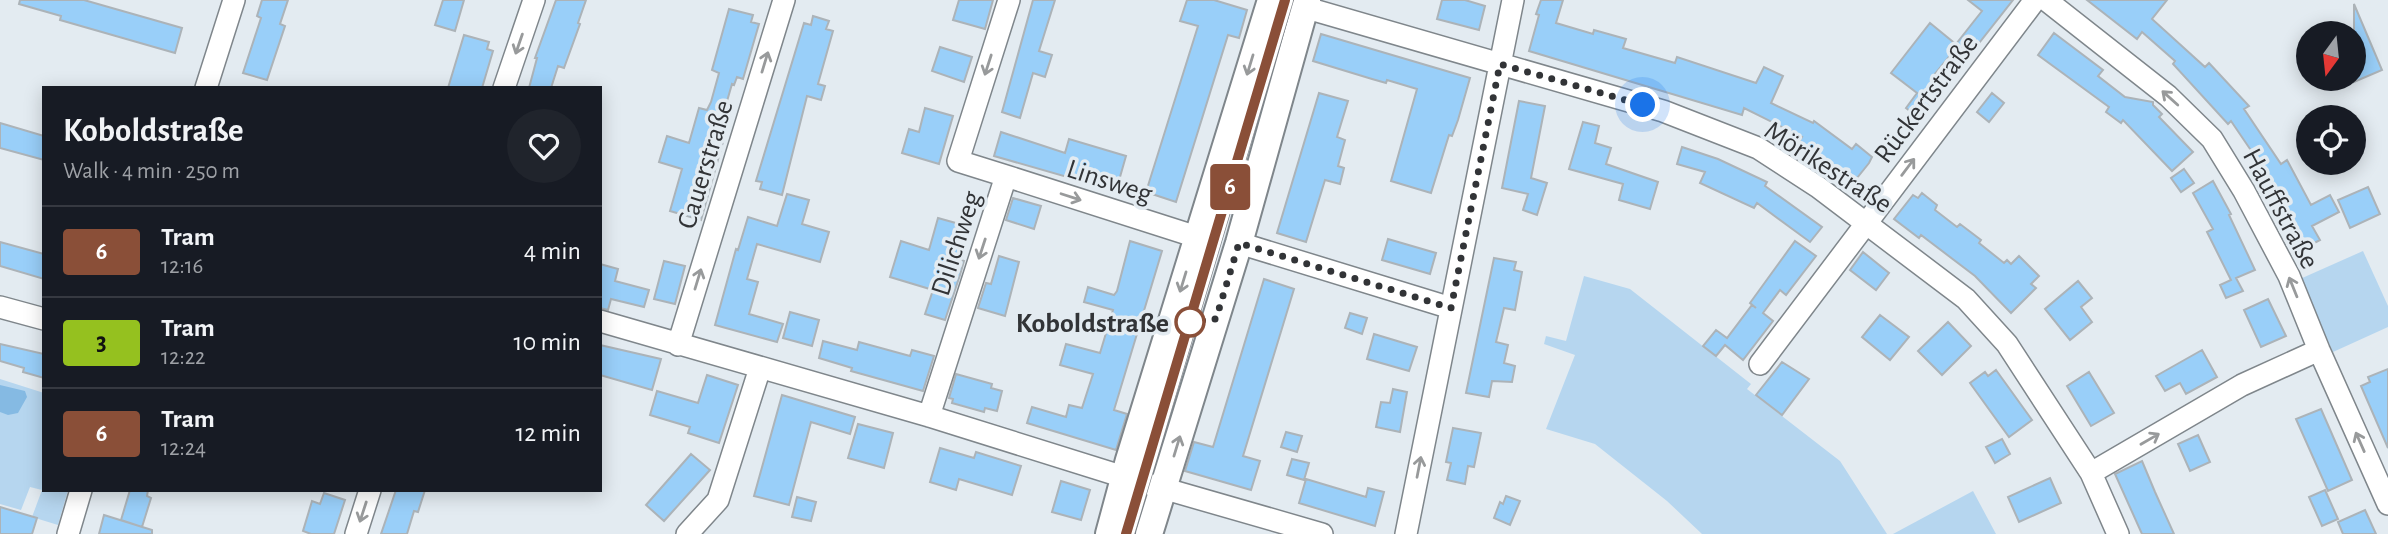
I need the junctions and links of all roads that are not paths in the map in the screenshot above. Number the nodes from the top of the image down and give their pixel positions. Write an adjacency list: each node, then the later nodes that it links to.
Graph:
1 (234, 0): 12 (street)
2 (534, 0): 13 (street, one-way to 13)
3 (784, 0): 22 (street, Cauerstraße, one-way to 3)
4 (1009, 0): 14 (street, Dilichweg, one-way to 14)
5 (1271, 0): 16 (main road, one-way to 16)
6 (1279, 0): 10 (street, Mörikestraße)
7 (1513, 0): 11 (street)
8 (2035, 0): 15 (street, Rückertstraße, one-way to 8)
9 (2046, 0): 23 (street, Hauffstraße, one-way to 9)
10 (1306, 4): 11 (street, Mörikestraße); 17 (main road)
11 (1500, 64): 15 (street, Mörikestraße); 19 (street)
12 (207, 86)
13 (505, 86)
14 (1006, 176): 16 (street, Linsweg, one-way to 16); 26 (street, Dilichweg, one-way to 26)
15 (1867, 222): 24 (street, Rückertstraße); 27 (street, Mörikestraße)
16 (1197, 237): 28 (main road, one-way to 28)
17 (1239, 243): 19 (street); 29 (main road, one-way to 17)
18 (0, 307): 20 (street)
19 (1451, 308): 39 (street, one-way to 19)
20 (42, 318)
21 (602, 322): 22 (street)
22 (678, 345): 25 (street)
23 (2319, 350): 27 (street, one-way to 23); 32 (street, Hauffstraße, one-way to 23)
24 (1760, 364)
25 (760, 368): 26 (street); 35 (street)
26 (929, 416): 28 (street)
27 (2091, 473): 40 (street, Mörikestraße)
28 (1124, 477): 29 (street); 36 (main road)
29 (1164, 489): 37 (main road); 38 (street)
30 (80, 492): 33 (street)
31 (369, 492): 34 (street, one-way to 34)
32 (2388, 504)
33 (68, 534)
34 (356, 534)
35 (687, 534)
36 (1109, 534)
37 (1149, 534)
38 (1322, 534)
39 (1406, 534)
40 (2118, 534)

